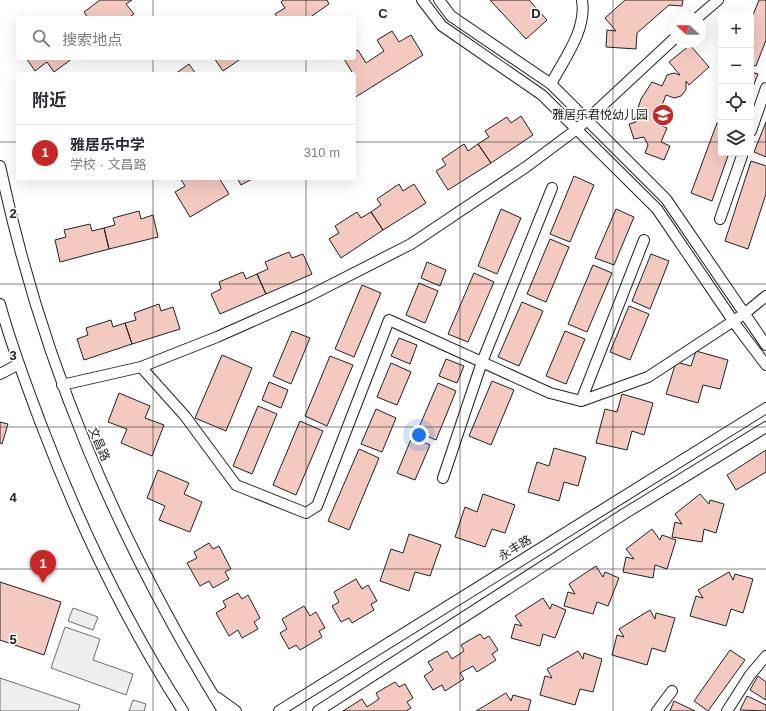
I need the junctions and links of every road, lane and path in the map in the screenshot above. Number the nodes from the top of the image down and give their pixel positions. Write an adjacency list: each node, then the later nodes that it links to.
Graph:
1 (422, 0): 11 (street)
2 (438, 0): 7 (street)
3 (582, 0): 7 (street)
4 (718, 0): 5 (street)
5 (704, 12)
6 (670, 43): 9 (street)
7 (551, 84): 9 (street)
8 (766, 88): 10 (street)
9 (587, 120): 11 (street); 19 (street)
10 (754, 122)
11 (577, 129): 20 (street); 25 (street)
12 (742, 156): 15 (street)
13 (0, 166): 27 (street, 文昌路)
14 (552, 188): 22 (street)
15 (720, 219)
16 (644, 240): 28 (street)
17 (766, 296): 19 (street)
18 (0, 304): 23 (street)
19 (744, 314): 20 (street); 21 (street)
20 (734, 321): 24 (street); 28 (street)
21 (766, 345)
22 (482, 362): 25 (street); 28 (street); 31 (street)
23 (19, 364): 26 (street); 35 (street)
24 (766, 365)
25 (141, 367): 27 (street)
26 (0, 374)
27 (62, 384): 34 (street, 文昌路)
28 (581, 401)
29 (766, 408): 38 (street, 永丰路)
30 (766, 426): 39 (street)
31 (442, 478)
32 (765, 661): 41 (street)
33 (672, 691): 40 (street)
34 (212, 692): 36 (street, 文昌路); 37 (street)
35 (183, 711)
36 (223, 711)
37 (236, 711)
38 (279, 711)
39 (318, 711)
40 (657, 711)
41 (727, 711)

